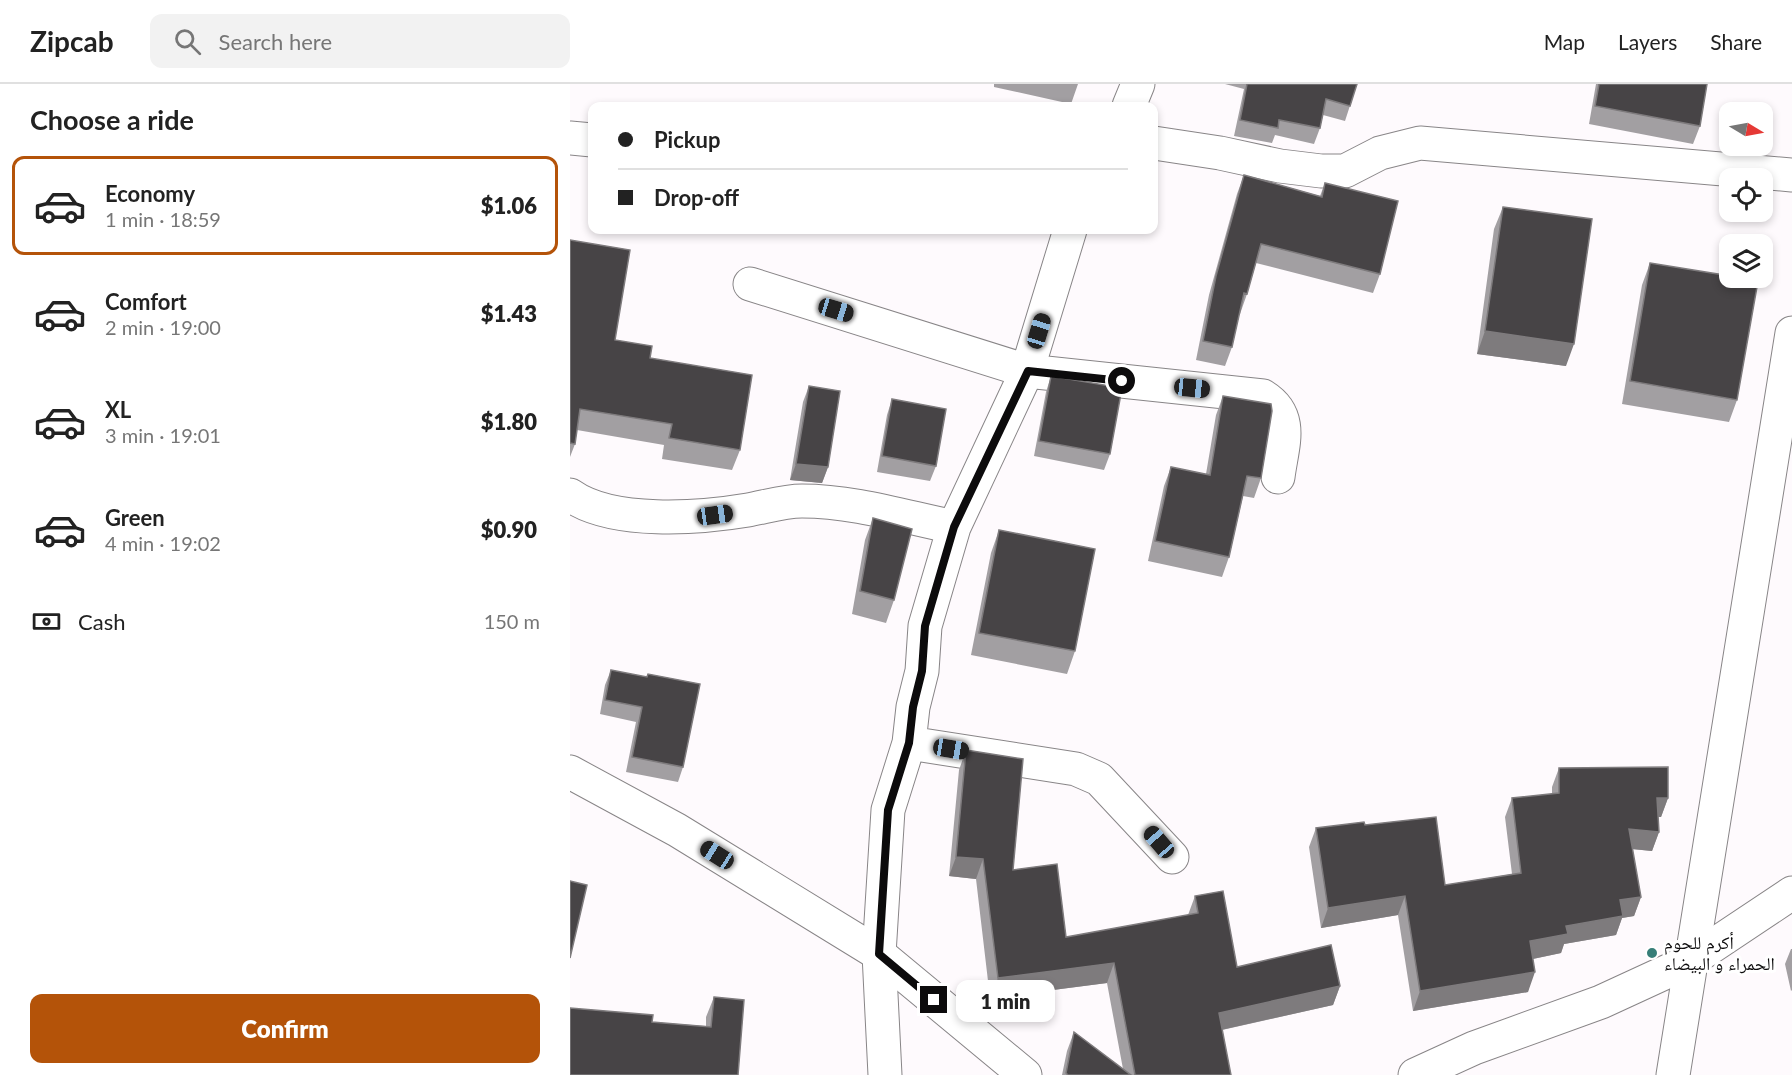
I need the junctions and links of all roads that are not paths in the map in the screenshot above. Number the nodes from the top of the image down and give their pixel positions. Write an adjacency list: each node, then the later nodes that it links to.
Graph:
1 (1138, 84): 2 (street)
2 (1131, 102)
3 (570, 138): 4 (street)
4 (588, 140)
5 (1158, 144): 6 (street)
6 (1792, 175)
7 (1066, 234): 10 (street)
8 (750, 284): 10 (street)
9 (1792, 333): 19 (street)
10 (1028, 371): 11 (street); 13 (street)
11 (1278, 477)
12 (570, 495): 13 (street)
13 (954, 527): 14 (street)
14 (909, 743): 16 (street); 18 (street)
15 (570, 772): 18 (street)
16 (1172, 857)
17 (1792, 893): 19 (street)
18 (879, 954): 20 (street); 21 (street)
19 (1690, 961): 22 (street); 23 (street)
20 (885, 1075)
21 (1025, 1075)
22 (1415, 1075)
23 (1673, 1075)

